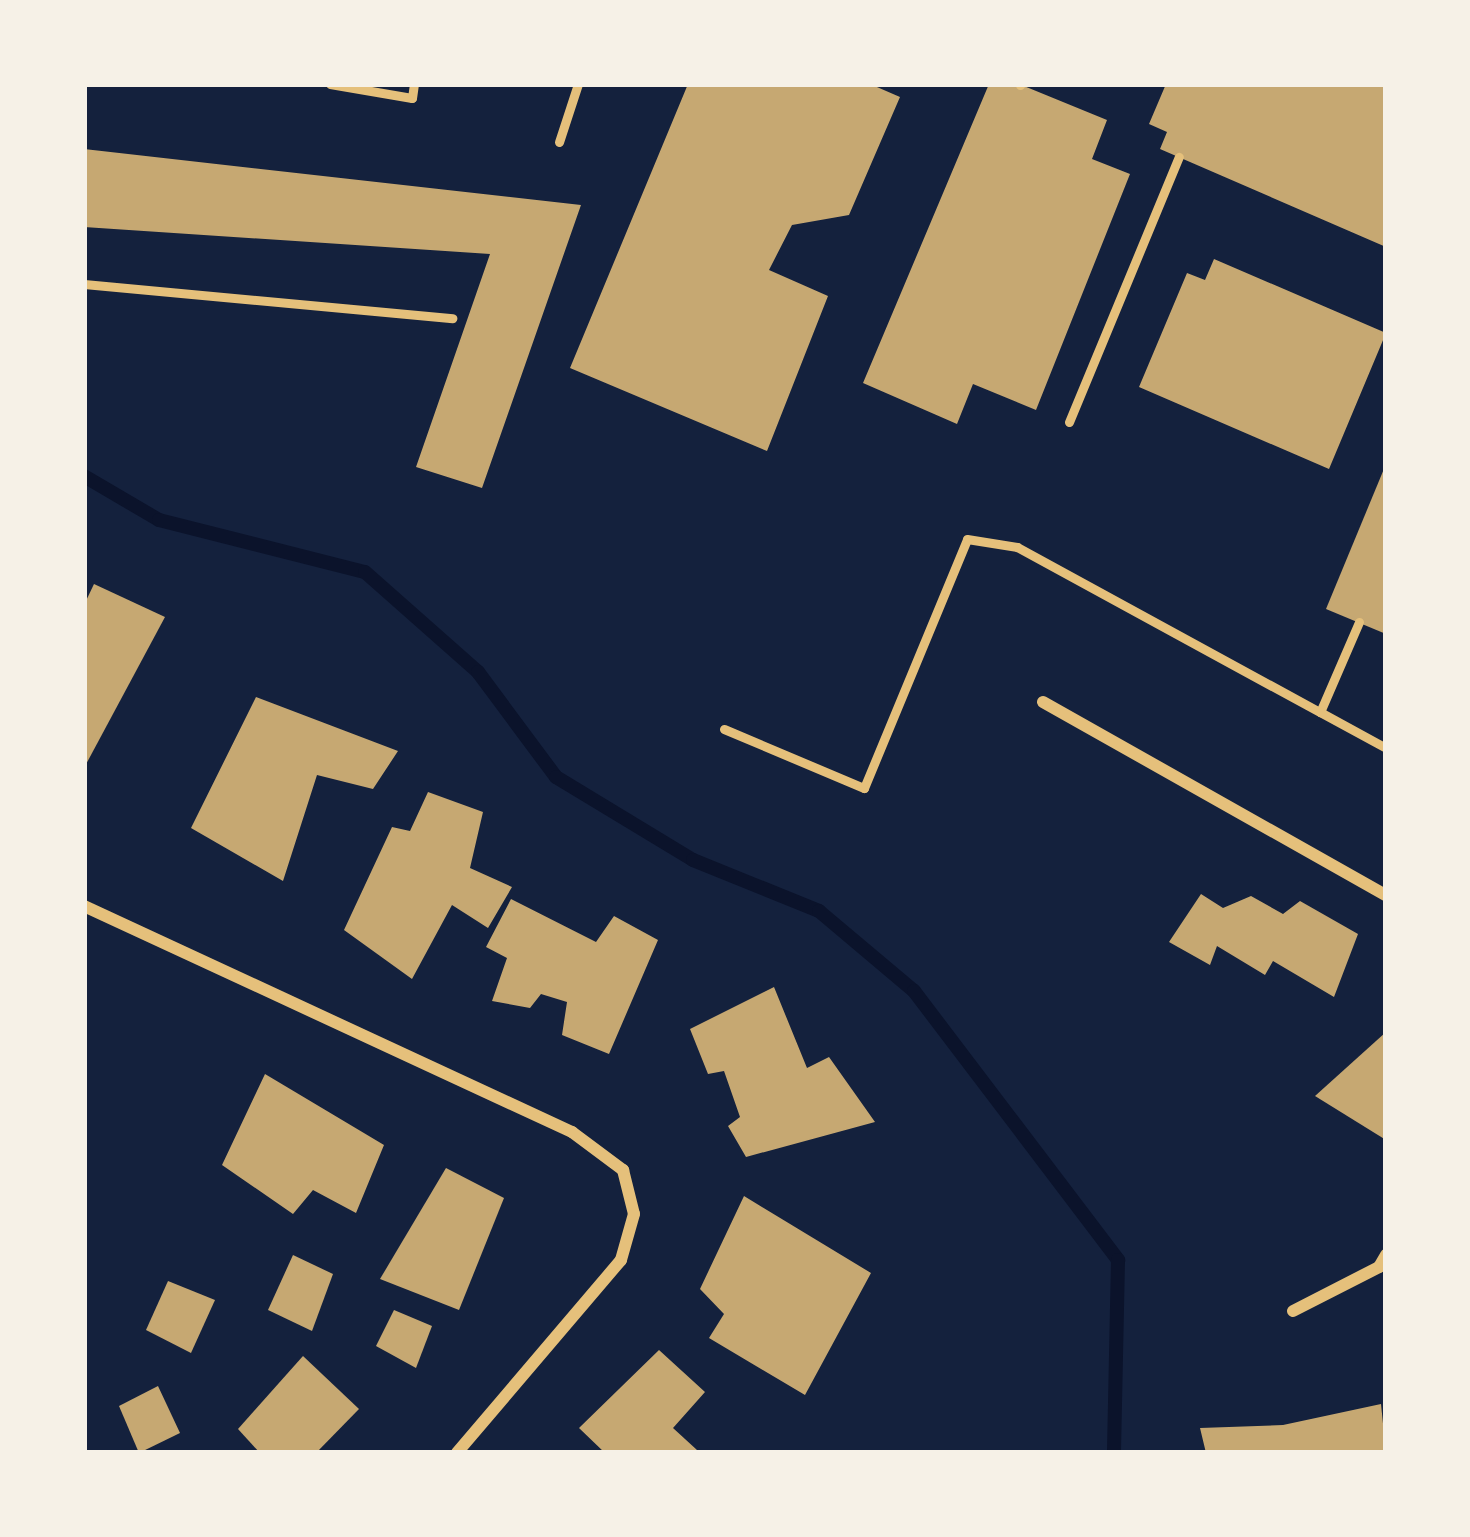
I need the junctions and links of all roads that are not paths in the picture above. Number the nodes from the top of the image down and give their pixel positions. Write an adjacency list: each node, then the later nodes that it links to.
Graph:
1 (330, 84): 2 (lane)
2 (414, 84)
3 (578, 84): 4 (lane)
4 (560, 142)
5 (1179, 157): 8 (lane)
6 (84, 284): 7 (lane)
7 (452, 318)
8 (1070, 422)
9 (1358, 622): 11 (lane)
10 (1043, 702): 14 (street)
11 (1320, 712): 12 (lane); 13 (lane)
12 (724, 729)
13 (1386, 748)
14 (1386, 895)
15 (84, 906): 18 (street)
16 (1386, 1255): 17 (street)
17 (1293, 1311)
18 (457, 1453)

